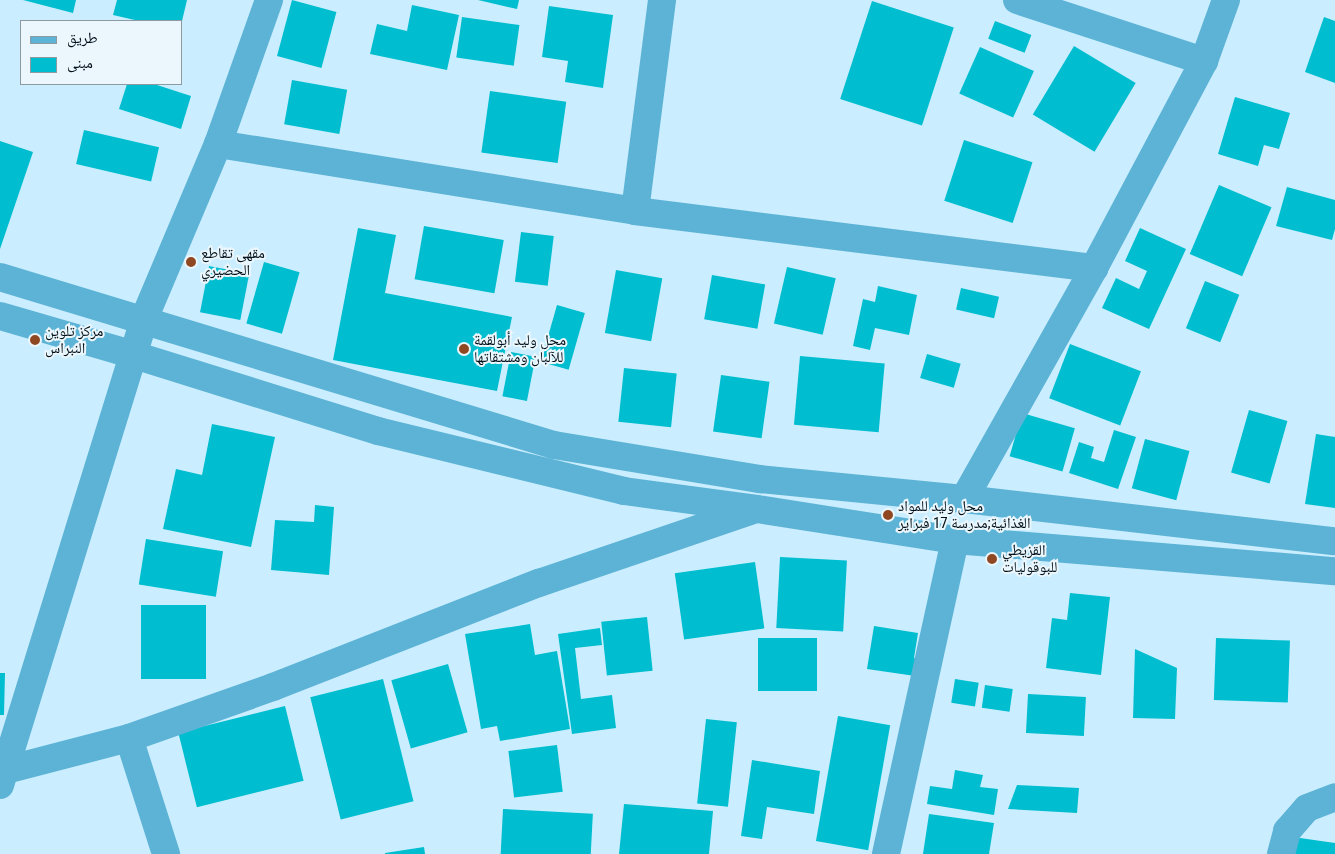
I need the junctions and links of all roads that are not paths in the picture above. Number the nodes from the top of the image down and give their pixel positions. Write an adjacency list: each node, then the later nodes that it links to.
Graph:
1 (269, 0): 6 (street)
2 (662, 0): 7 (street)
3 (1017, 0): 5 (street)
4 (1226, 0): 5 (street)
5 (1204, 61): 8 (street)
6 (218, 144): 7 (street); 11 (street)
7 (635, 211): 8 (street)
8 (1094, 268): 13 (street)
9 (0, 277): 11 (street)
10 (0, 316): 12 (street)
11 (144, 319): 12 (street); 13 (street)
12 (134, 355): 14 (street); 19 (street)
13 (964, 499): 16 (street)
14 (757, 509): 15 (street); 18 (street)
15 (955, 540): 17 (street); 22 (street)
16 (1335, 541)
17 (1335, 571)
18 (129, 738): 19 (street); 21 (street)
19 (3, 777)
20 (1335, 797): 23 (street)
21 (166, 854)
22 (886, 854)
23 (1281, 854)

